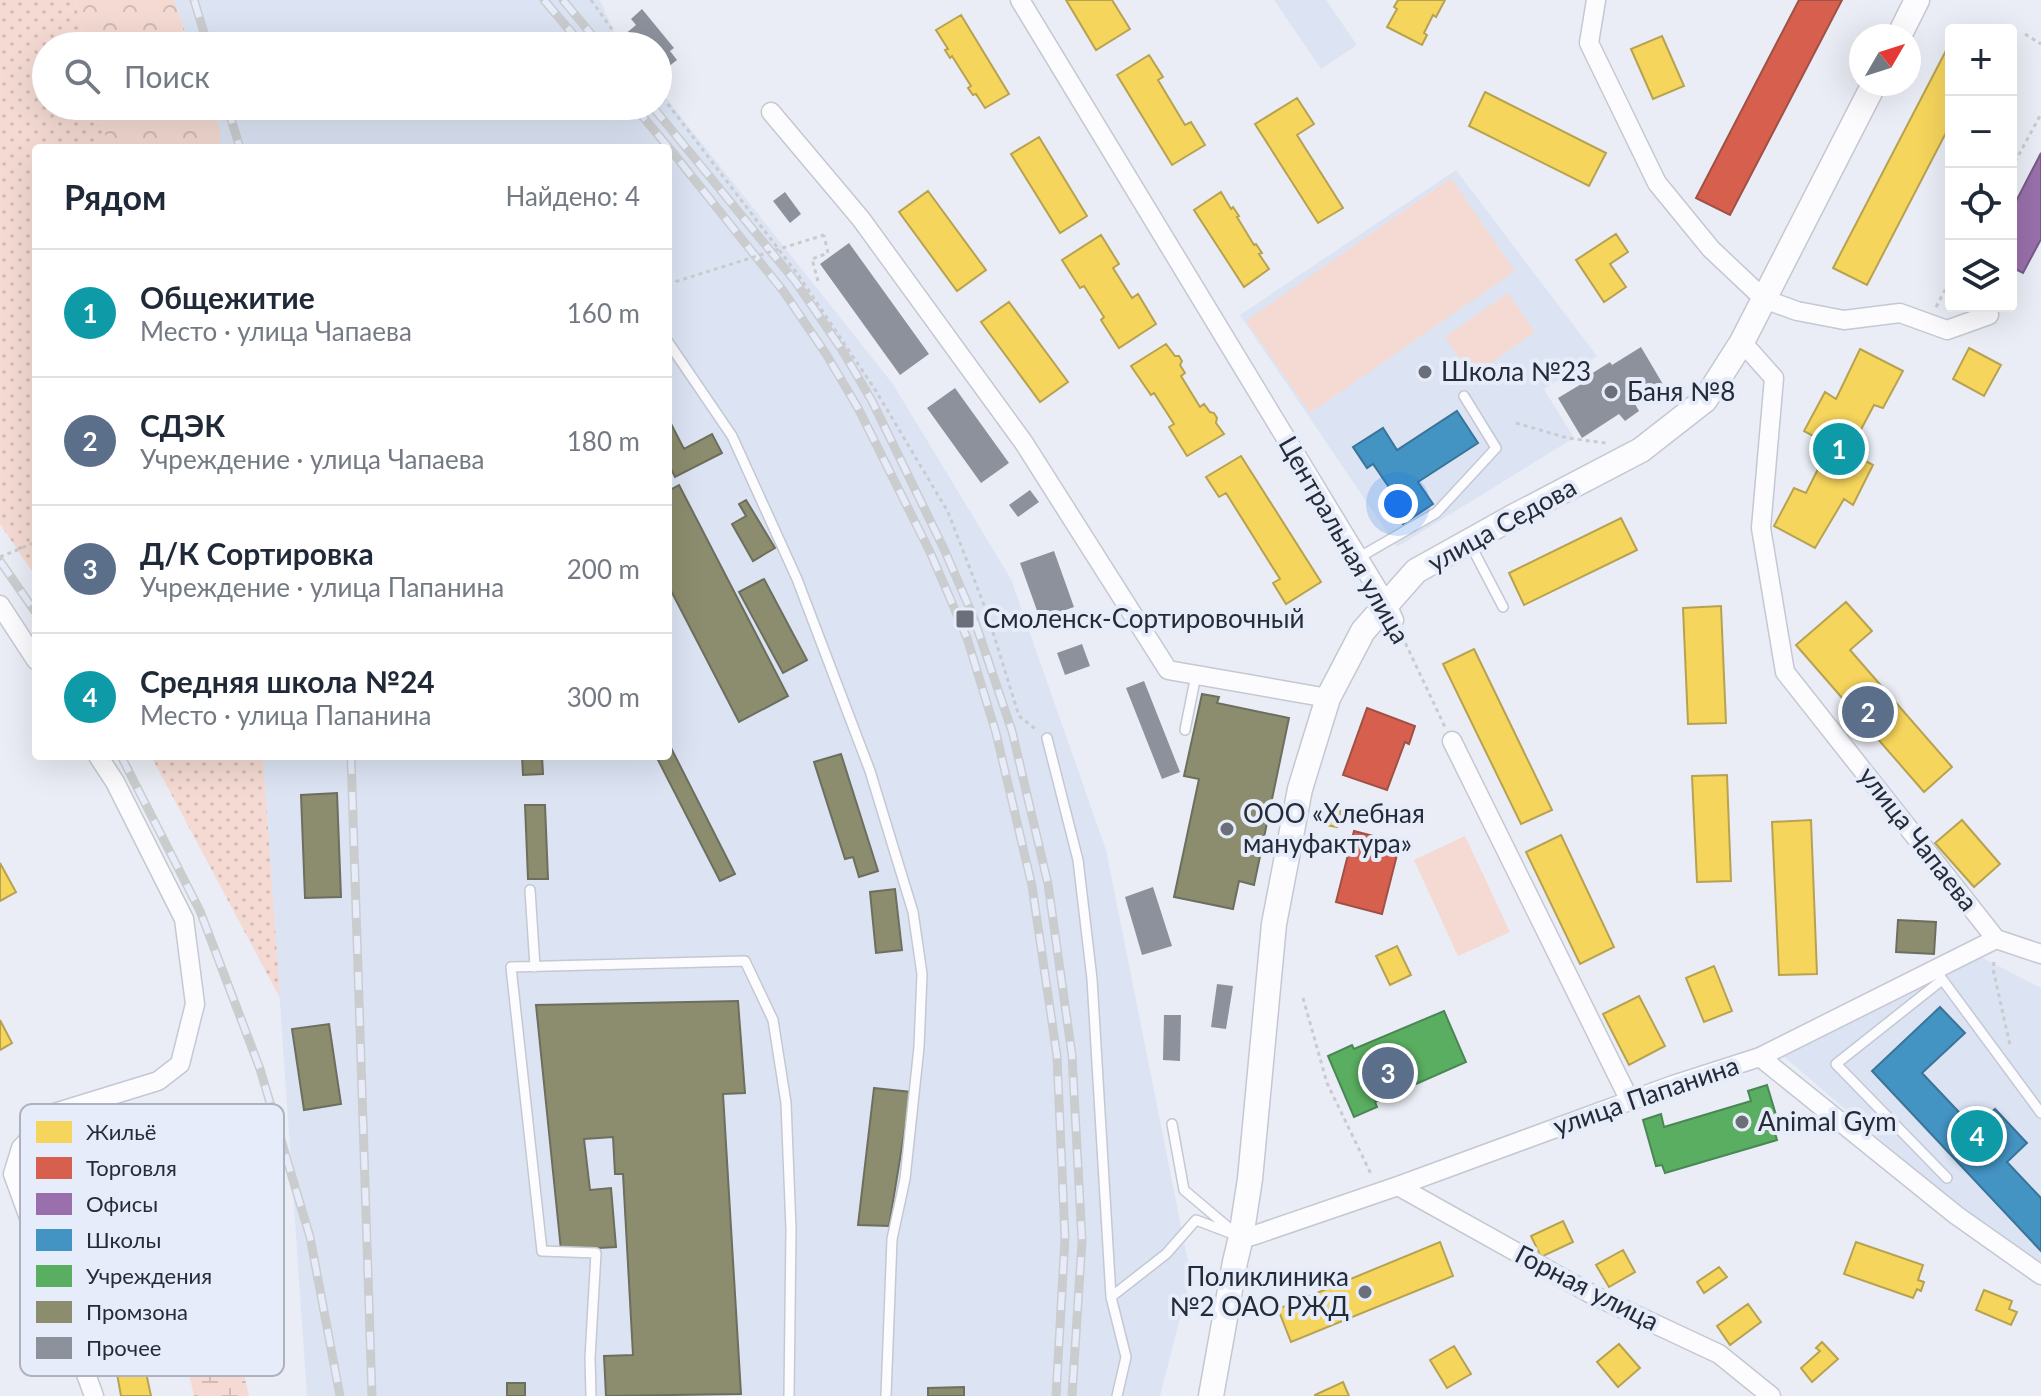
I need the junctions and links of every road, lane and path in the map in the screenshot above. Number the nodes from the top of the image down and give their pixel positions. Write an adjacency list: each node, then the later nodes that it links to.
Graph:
1 (591, 0): 6 (path)
2 (1020, 0): 28 (street, Центральная улица)
3 (1596, 0): 17 (street)
4 (1917, 0): 5 (street)
5 (1905, 24)
6 (614, 32)
7 (2025, 34): 8 (path)
8 (2041, 44)
9 (1868, 96): 17 (street, улица Седова)
10 (672, 109): 36 (path)
11 (771, 112): 33 (street)
12 (2041, 114): 13 (path)
13 (2012, 168)
14 (818, 281): 15 (path, bridge)
15 (672, 283)
16 (1945, 290): 19 (path)
17 (1764, 299): 19 (street); 20 (street, улица Седова)
18 (1989, 315): 19 (street)
19 (1927, 323)
20 (1742, 342): 25 (street, улица Седова); 40 (street, улица Чапаева)
21 (672, 348): 62 (lane)
22 (1464, 396): 28 (lane)
23 (1516, 423): 24 (path)
24 (1614, 444)
25 (1469, 542): 30 (lane); 31 (street, улица Седова)
26 (32, 544): 27 (path)
27 (0, 557)
28 (1358, 558): 31 (street, Центральная улица)
29 (0, 605): 32 (street)
30 (1503, 607)
31 (1390, 612): 34 (street, улица Седова); 37 (path, Центральная улица)
32 (32, 654)
33 (1196, 675): 34 (street); 35 (lane)
34 (1328, 698): 55 (street, улица Седова)
35 (1185, 730)
36 (1047, 738): 57 (lane)
37 (1452, 741): 47 (street)
38 (101, 760): 48 (street)
39 (530, 890): 42 (lane)
40 (1996, 939): 41 (street); 43 (street); 46 (path)
41 (2041, 954)
42 (535, 967): 60 (lane); 61 (lane)
43 (1938, 975): 45 (street); 46 (lane); 52 (lane)
44 (1303, 998): 53 (path)
45 (1760, 1057): 47 (street, улица Папанина); 56 (street, улица Папанина)
46 (2018, 1082): 49 (lane)
47 (1630, 1101): 53 (street, улица Папанина)
48 (83, 1104)
49 (2041, 1113)
50 (1172, 1124): 55 (lane)
51 (20, 1151): 54 (street)
52 (1947, 1178)
53 (1389, 1189): 55 (street, улица Папанина); 65 (street, Горная улица)
54 (20, 1193)
55 (1241, 1237): 57 (lane); 64 (street, улица Седова)
56 (2041, 1275)
57 (1111, 1297): 63 (lane)
58 (87, 1376): 59 (street)
59 (94, 1396)
60 (591, 1396)
61 (789, 1396)
62 (886, 1396)
63 (1117, 1396)
64 (1211, 1396)
65 (1771, 1396)

